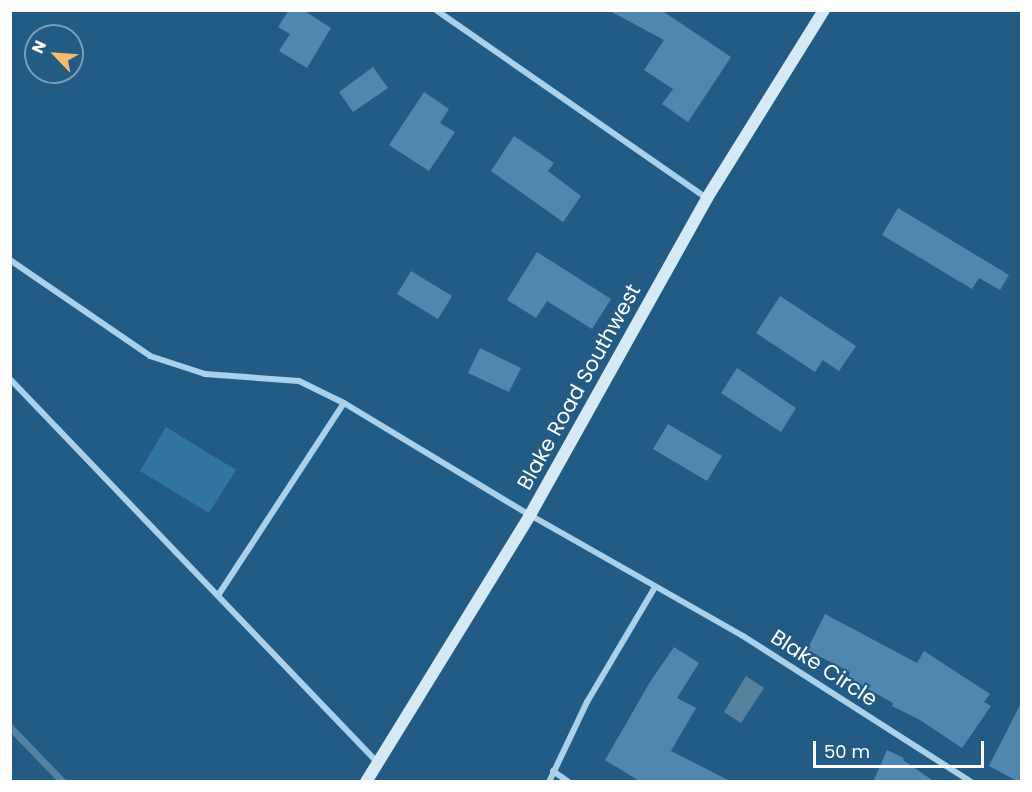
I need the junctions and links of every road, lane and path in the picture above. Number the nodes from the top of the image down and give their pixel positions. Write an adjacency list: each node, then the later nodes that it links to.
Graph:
1 (436, 10): 3 (street)
2 (824, 10): 3 (main road, Blake Road Southwest)
3 (707, 198): 7 (main road, Blake Road Southwest)
4 (10, 260): 6 (street, Blake Circle)
5 (10, 379): 9 (street)
6 (344, 403): 7 (street, Blake Circle); 9 (street)
7 (530, 515): 8 (street, Blake Circle); 10 (main road, Blake Road Southwest)
8 (655, 587): 11 (street); 15 (street, Blake Circle)
9 (219, 594): 10 (street)
10 (378, 763): 12 (main road, Blake Road Southwest)
11 (553, 771): 13 (street); 14 (street)
12 (366, 782)
13 (549, 782)
14 (569, 782)
15 (971, 782)

